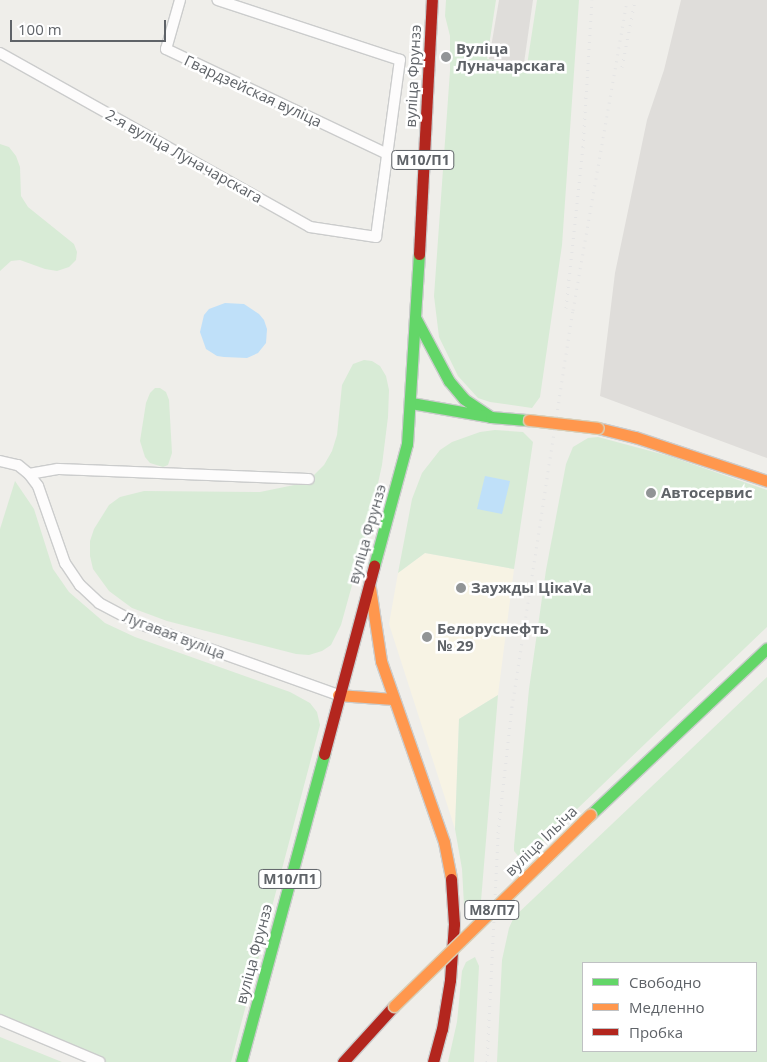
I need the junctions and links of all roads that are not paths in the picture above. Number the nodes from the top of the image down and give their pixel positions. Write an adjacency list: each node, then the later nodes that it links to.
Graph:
1 (180, 0): 5 (street, Гвардзейская вуліца)
2 (218, 0): 5 (street)
3 (432, 0): 6 (main road, вуліца Фрунзэ / М10/П1)
4 (0, 53): 5 (street, 2-я вуліца Луначарскага)
5 (387, 154)
6 (416, 320): 7 (main road, вуліца Фрунзэ / М10/П1); 8 (main road)
7 (412, 403): 8 (main road); 13 (main road, вуліца Фрунзэ / М10/П1)
8 (490, 416): 12 (main road, bridge)
9 (0, 461): 10 (street)
10 (29, 474): 11 (street); 15 (street, Лугавая вуліца)
11 (309, 479)
12 (767, 481)
13 (370, 581): 15 (main road, вуліца Фрунзэ / М10/П1); 16 (main road, М10/П1)
14 (767, 648): 20 (main road, вуліца Ільіча / М8/П7, bridge)
15 (338, 696): 16 (main road); 19 (main road, вуліца Фрунзэ / М10/П1)
16 (393, 699): 21 (main road, М10/П1)
17 (0, 1020): 18 (street)
18 (100, 1062)
19 (241, 1062)
20 (343, 1062)
21 (433, 1062)

